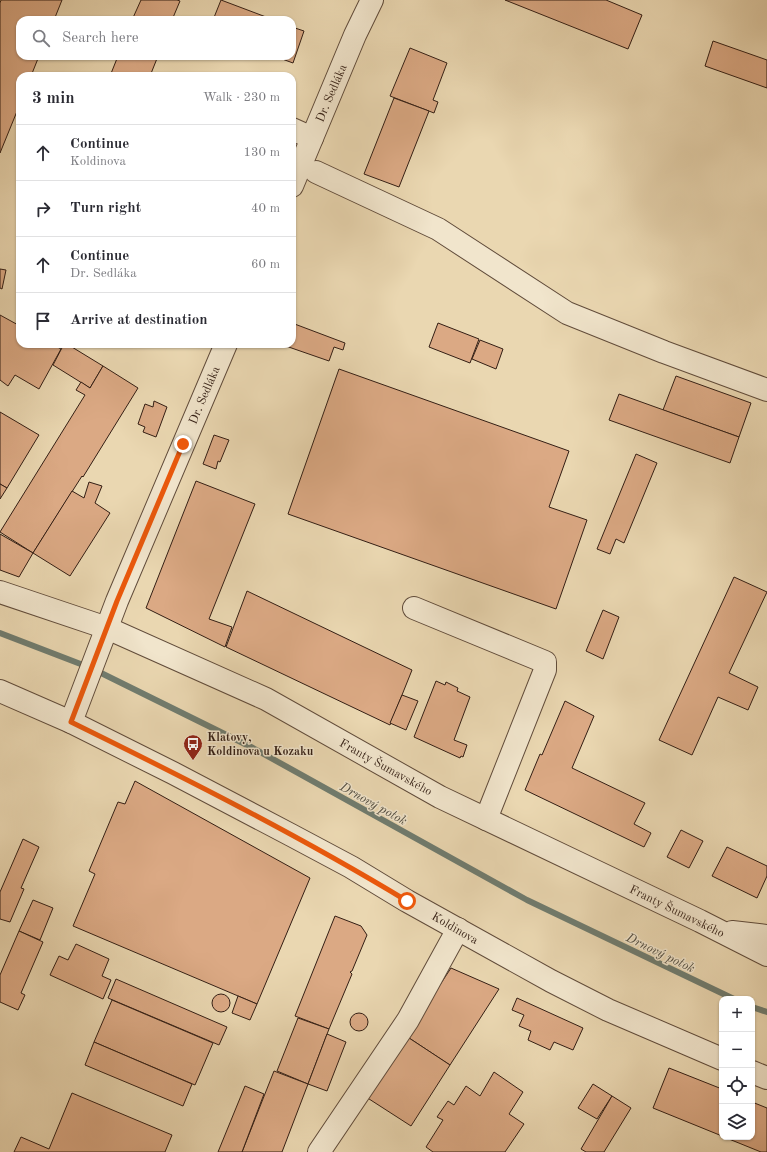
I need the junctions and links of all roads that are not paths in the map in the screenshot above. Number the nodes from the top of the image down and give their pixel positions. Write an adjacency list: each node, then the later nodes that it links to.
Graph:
1 (372, 0): 3 (street, Dr. Sedláka)
2 (296, 131): 3 (street)
3 (312, 138): 5 (street, Dr. Sedláka)
4 (316, 172): 7 (street)
5 (296, 176)
6 (224, 348): 10 (street, Dr. Sedláka)
7 (767, 390)
8 (0, 592): 10 (street, Franty Šumavského)
9 (414, 608): 13 (street)
10 (104, 637): 12 (street, Dr. Sedláka); 13 (street, Franty Šumavského)
11 (0, 691): 12 (street, Koldinova)
12 (71, 722): 14 (street, Koldinova)
13 (486, 819): 15 (street, Franty Šumavského)
14 (458, 929): 18 (street, Koldinova); 21 (street)
15 (719, 931): 16 (street); 17 (street, Franty Šumavského)
16 (767, 936)
17 (767, 955)
18 (719, 1058)
19 (755, 1073): 20 (street)
20 (767, 1078)
21 (319, 1152)

